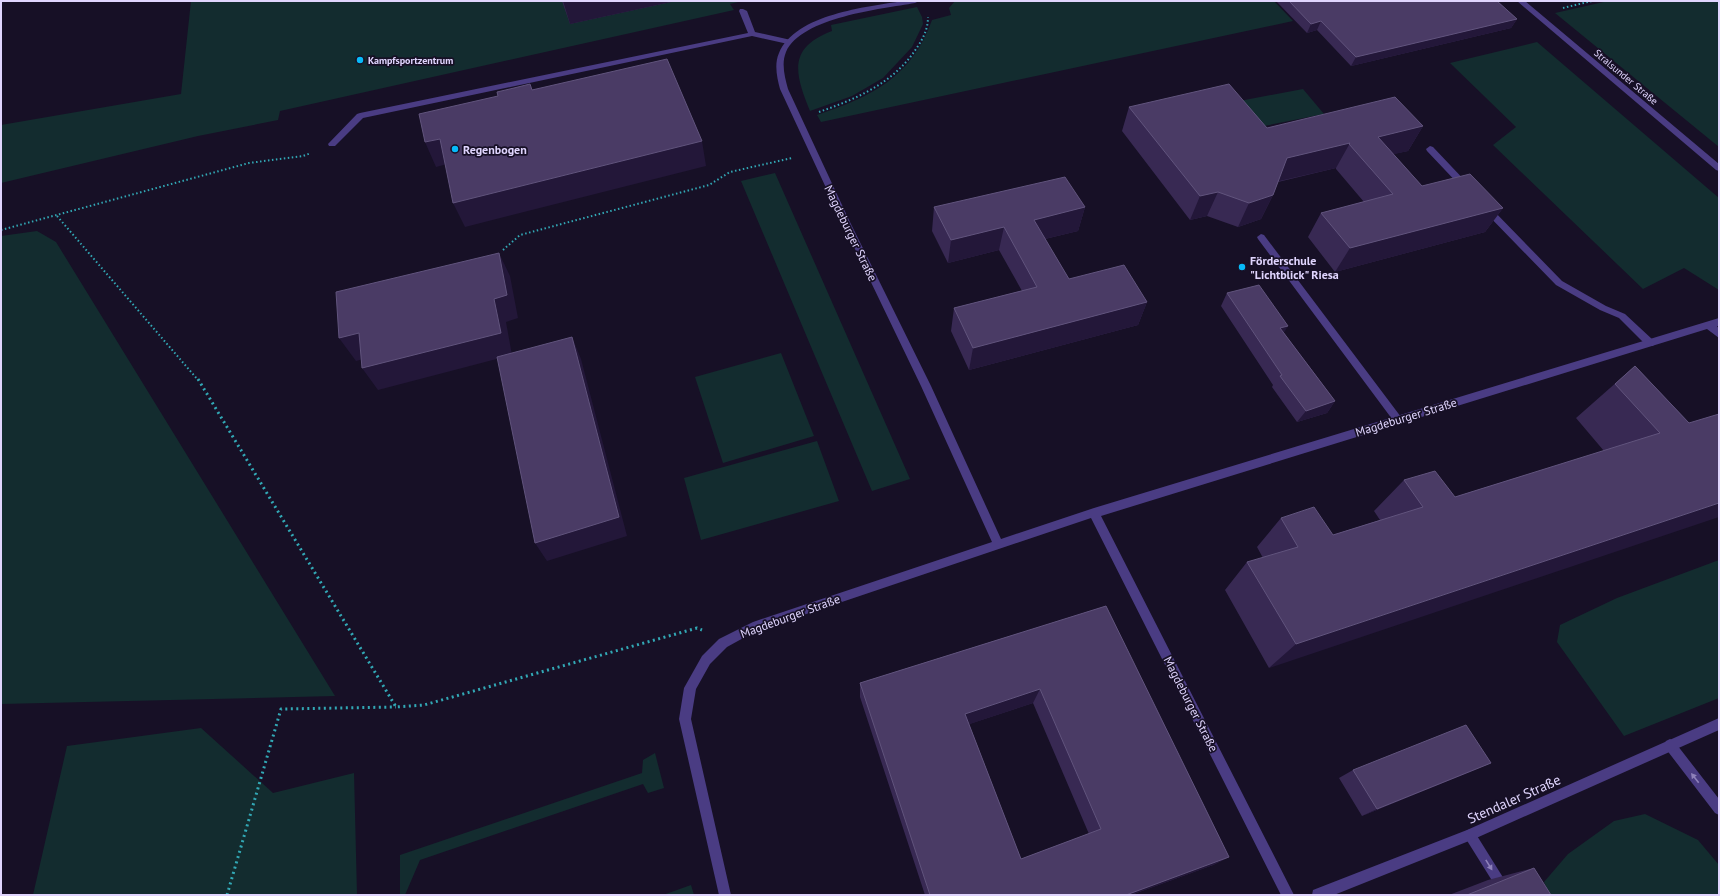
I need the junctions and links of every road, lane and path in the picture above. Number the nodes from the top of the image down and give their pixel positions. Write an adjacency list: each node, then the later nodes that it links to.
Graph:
1 (915, 1): 6 (street, Magdeburger Straße)
2 (1520, 1): 11 (street, Stralsunder Straße)
3 (742, 11): 5 (street)
4 (928, 14): 7 (path)
5 (752, 34): 6 (street); 8 (street)
6 (788, 42): 7 (street, Magdeburger Straße)
7 (797, 118): 10 (street, Magdeburger Straße)
8 (332, 144): 14 (path)
9 (1430, 149): 12 (street)
10 (814, 154): 17 (path); 23 (street, Magdeburger Straße)
11 (1719, 168)
12 (1472, 193)
13 (1482, 204): 20 (street)
14 (57, 216): 15 (path); 25 (path)
15 (1, 230)
16 (1261, 237): 21 (street)
17 (503, 250)
18 (1714, 324): 19 (street); 20 (street, Magdeburger Straße)
19 (1719, 334)
20 (1650, 342): 21 (street, Magdeburger Straße)
21 (1398, 420): 22 (street, Magdeburger Straße)
22 (1094, 513): 23 (street, Magdeburger Straße); 32 (street, Magdeburger Straße)
23 (998, 544): 24 (street, Magdeburger Straße)
24 (723, 643): 25 (path); 31 (street, Magdeburger Straße)
25 (396, 707): 30 (path)
26 (1719, 724): 27 (street, Stendaler Straße)
27 (1670, 745): 28 (street, one-way to 27); 29 (street, Stendaler Straße)
28 (1719, 809)
29 (1470, 835): 33 (street, Stendaler Straße); 34 (street, one-way to 34)
30 (227, 895)
31 (725, 895)
32 (1288, 895)
33 (1318, 895)
34 (1508, 895)

